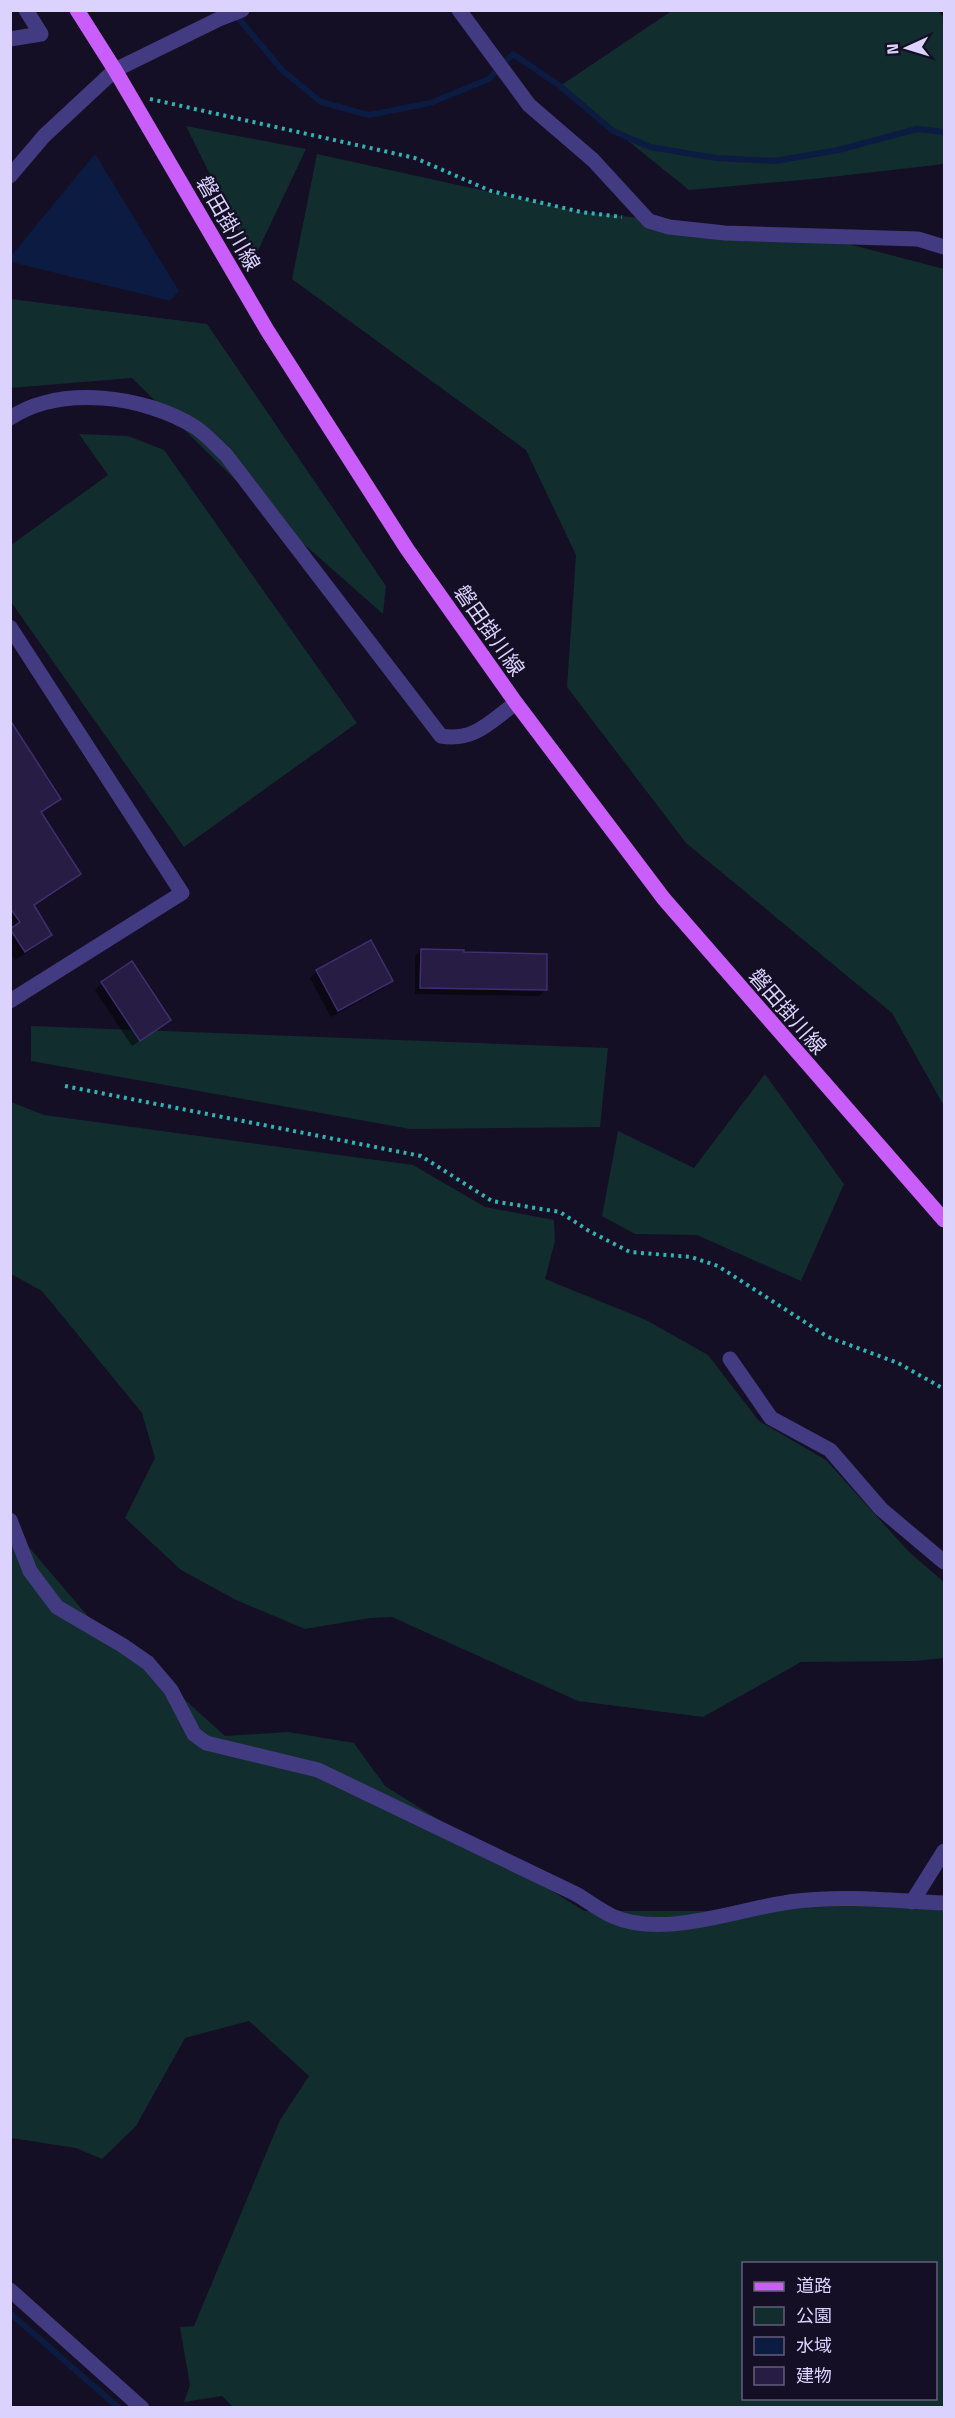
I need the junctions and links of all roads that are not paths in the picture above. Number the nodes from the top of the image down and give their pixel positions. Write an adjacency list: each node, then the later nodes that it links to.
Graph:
1 (26, 10): 5 (street)
2 (77, 10): 6 (main road, 磐田掛川線)
3 (242, 10): 6 (street)
4 (459, 10): 8 (street)
5 (10, 39)
6 (115, 70): 7 (street); 11 (main road, 磐田掛川線)
7 (10, 176)
8 (945, 247)
9 (10, 418): 11 (street)
10 (10, 627): 12 (street)
11 (516, 703): 13 (main road, 磐田掛川線)
12 (10, 1000)
13 (945, 1220)
14 (730, 1359): 16 (street)
15 (10, 1520): 18 (street)
16 (945, 1562)
17 (945, 1851): 18 (street)
18 (912, 1902): 19 (street)
19 (945, 1903)
20 (10, 2290): 21 (street)
21 (142, 2408)

